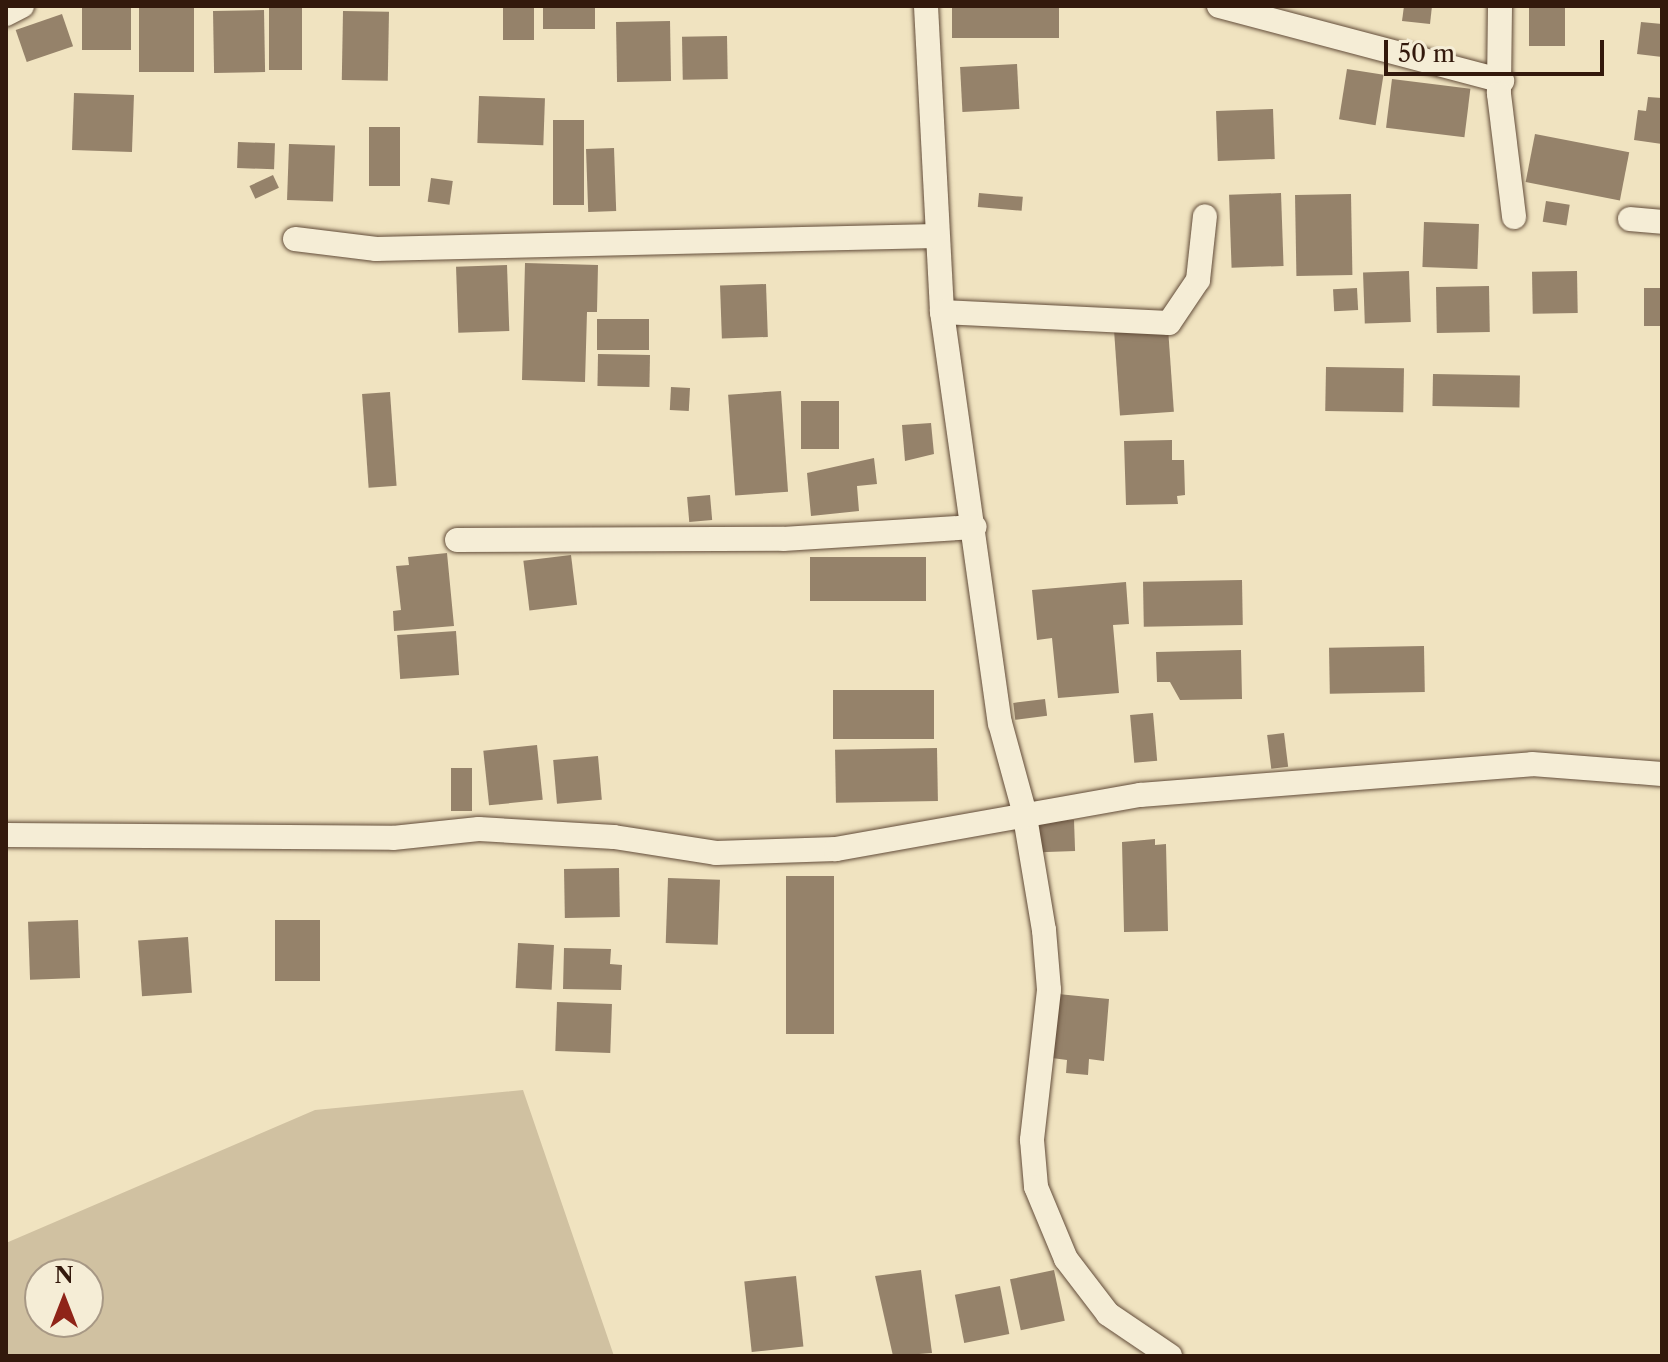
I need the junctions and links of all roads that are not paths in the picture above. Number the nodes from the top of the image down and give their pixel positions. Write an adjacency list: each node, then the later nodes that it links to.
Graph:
1 (22, 6): 5 (street)
2 (926, 6): 11 (street)
3 (1219, 6): 6 (street)
4 (1500, 6): 6 (street)
5 (6, 14)
6 (1502, 81): 8 (street)
7 (1205, 216): 13 (street)
8 (1514, 217)
9 (1630, 219): 10 (street)
10 (1662, 222)
11 (937, 236): 12 (street); 13 (street)
12 (295, 239)
13 (942, 312): 14 (street)
14 (975, 527): 15 (street); 17 (street)
15 (457, 540)
16 (1662, 774): 17 (street)
17 (1024, 811): 18 (street); 19 (street)
18 (6, 835)
19 (1170, 1356)

